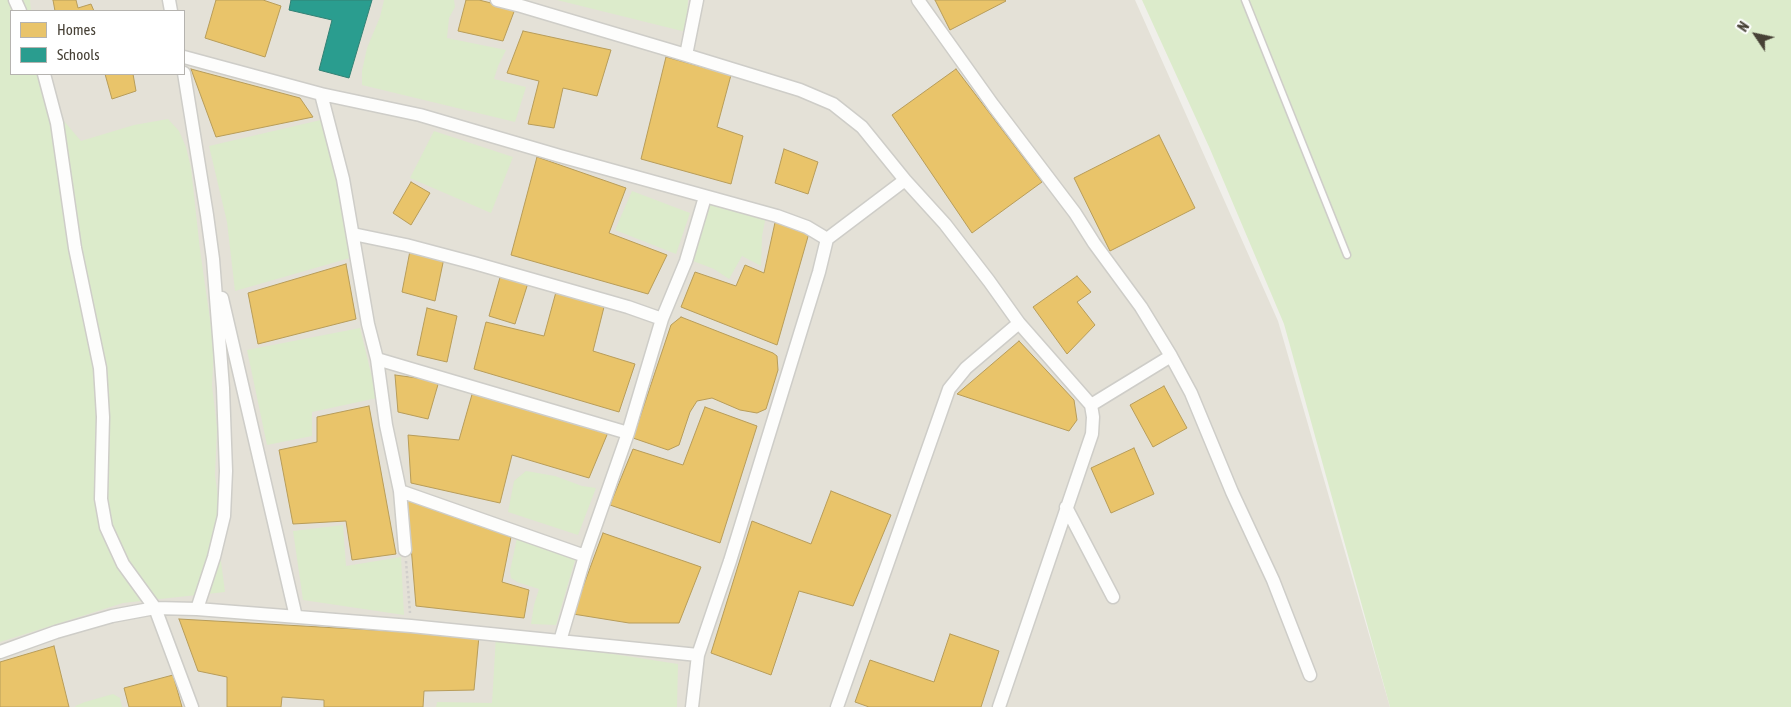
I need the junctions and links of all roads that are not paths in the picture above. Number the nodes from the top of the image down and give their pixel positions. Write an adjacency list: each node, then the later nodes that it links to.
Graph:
1 (497, 0): 5 (street)
2 (698, 0): 5 (street)
3 (918, 0): 18 (street)
4 (1245, 0): 14 (lane)
5 (686, 55): 10 (street)
6 (185, 57): 9 (street)
7 (44, 75): 27 (street)
8 (184, 75): 15 (street)
9 (322, 94): 11 (street); 12 (street)
10 (905, 180): 13 (street); 17 (street)
11 (705, 197): 13 (street); 16 (street)
12 (353, 234): 16 (street); 19 (street)
13 (827, 239): 32 (street)
14 (1347, 255)
15 (213, 259): 28 (street); 29 (street)
16 (662, 319): 21 (street)
17 (1019, 323): 20 (street); 36 (street)
18 (1171, 356): 20 (street); 33 (street)
19 (377, 359): 21 (street); 22 (street)
20 (1091, 405): 23 (street)
21 (628, 434): 25 (street)
22 (400, 491): 24 (street); 25 (street)
23 (1066, 507): 26 (street); 37 (street)
24 (405, 550)
25 (585, 556): 30 (street)
26 (1112, 597)
27 (155, 608): 28 (street); 31 (street); 34 (street)
28 (197, 609): 29 (street)
29 (296, 617): 30 (street)
30 (560, 641): 32 (street)
31 (0, 652)
32 (698, 655): 35 (street)
33 (1310, 675)
34 (192, 707)
35 (692, 707)
36 (837, 707)
37 (1000, 707)

